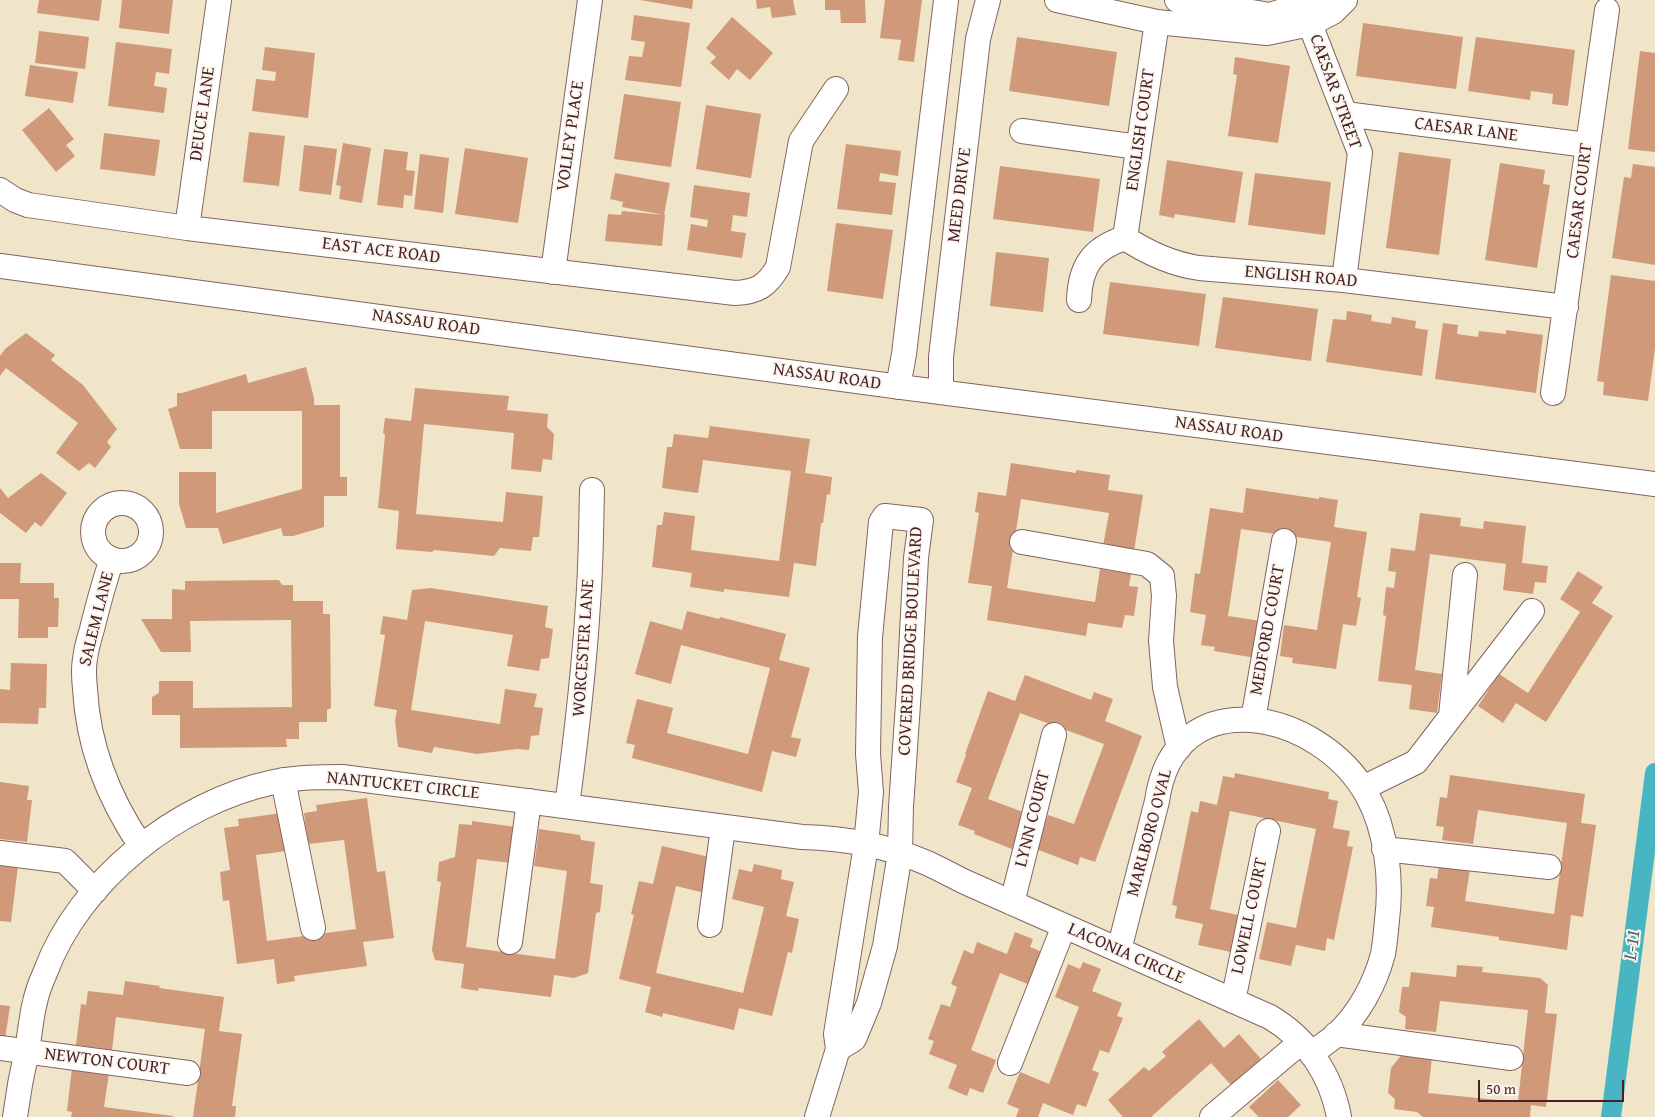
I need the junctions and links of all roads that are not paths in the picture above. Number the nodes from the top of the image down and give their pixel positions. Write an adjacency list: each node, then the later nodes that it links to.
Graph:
1 (219, 0): 18 (street, DEUCE LANE)
2 (590, 0): 21 (street, VOLLEY PLACE)
3 (946, 0): 25 (street, MEED DRIVE)
4 (988, 0): 26 (street, MEED DRIVE)
5 (1057, 0): 10 (street)
6 (1177, 0): 7 (street)
7 (1316, 0)
8 (1344, 0): 11 (street)
9 (1607, 10): 15 (street, CAESAR COURT)
10 (1157, 22): 11 (street); 16 (street, ENGLISH COURT)
11 (1310, 24): 13 (street, CAESAR STREET)
12 (836, 89): 21 (street, EAST ACE ROAD)
13 (1345, 114): 15 (street, CAESAR LANE); 22 (street, CAESAR STREET)
14 (1022, 131): 16 (street)
15 (1587, 145): 24 (street, CAESAR COURT)
16 (1138, 147): 19 (street, ENGLISH COURT)
17 (1, 192): 18 (street, EAST ACE ROAD)
18 (187, 228): 21 (street, EAST ACE ROAD)
19 (1126, 238): 22 (street, ENGLISH ROAD); 23 (street)
20 (0, 266): 25 (street, NASSAU ROAD)
21 (553, 272)
22 (1344, 280): 24 (street, ENGLISH ROAD)
23 (1079, 300)
24 (1566, 307): 27 (street, CAESAR COURT)
25 (898, 387): 26 (street, NASSAU ROAD)
26 (941, 392): 28 (street, NASSAU ROAD)
27 (1553, 393)
28 (1655, 484)
29 (592, 490): 42 (street, WORCESTER LANE)
30 (1284, 541): 36 (street, MEDFORD COURT)
31 (1022, 542): 38 (street)
32 (112, 559): 46 (street, SALEM LANE)
33 (1466, 575): 35 (street)
34 (1532, 612): 35 (street)
35 (1451, 716): 40 (street)
36 (1253, 720): 38 (street, MARLBORO OVAL); 40 (street, MARLBORO OVAL)
37 (1054, 736): 52 (street, LYNN COURT)
38 (1179, 748): 57 (street, MARLBORO OVAL)
39 (283, 780): 41 (street, NANTUCKET CIRCLE); 46 (street, NANTUCKET CIRCLE); 55 (street)
40 (1363, 788): 47 (street, MARLBORO OVAL)
41 (529, 801): 42 (street, NANTUCKET CIRCLE); 56 (street)
42 (567, 806): 43 (street, NANTUCKET CIRCLE)
43 (723, 827): 45 (street, NANTUCKET CIRCLE); 53 (street)
44 (1268, 831): 58 (street, LOWELL COURT)
45 (866, 844): 49 (street, LACONIA CIRCLE); 49 (street, COVERED BRIDGE BOULEVARD); 62 (street, COVERED BRIDGE BOULEVARD)
46 (141, 846): 51 (street, NANTUCKET CIRCLE)
47 (1384, 849): 50 (street); 59 (street, MARLBORO OVAL)
48 (0, 853): 51 (street)
49 (900, 853): 52 (street, LACONIA CIRCLE); 62 (street, COVERED BRIDGE BOULEVARD)
50 (1549, 867)
51 (95, 891): 63 (street, NANTUCKET CIRCLE)
52 (1012, 903): 54 (street, LACONIA CIRCLE)
53 (710, 925)
54 (1064, 926): 57 (street, LACONIA CIRCLE); 65 (street)
55 (313, 928)
56 (510, 942)
57 (1119, 950): 58 (street, LACONIA CIRCLE)
58 (1233, 1001): 60 (street, LACONIA CIRCLE)
59 (1336, 1034): 60 (street, MARLBORO OVAL); 64 (street)
60 (1307, 1047): 69 (street, MARLBORO OVAL); 70 (street, LACONIA CIRCLE)
61 (0, 1048): 63 (street, NEWTON COURT)
62 (838, 1049): 68 (street, COVERED BRIDGE BOULEVARD)
63 (26, 1052): 66 (street, NEWTON COURT); 67 (street, NANTUCKET CIRCLE)
64 (1511, 1058)
65 (1010, 1063)
66 (188, 1073)
67 (15, 1117)
68 (817, 1117)
69 (1212, 1117)
70 (1339, 1117)

